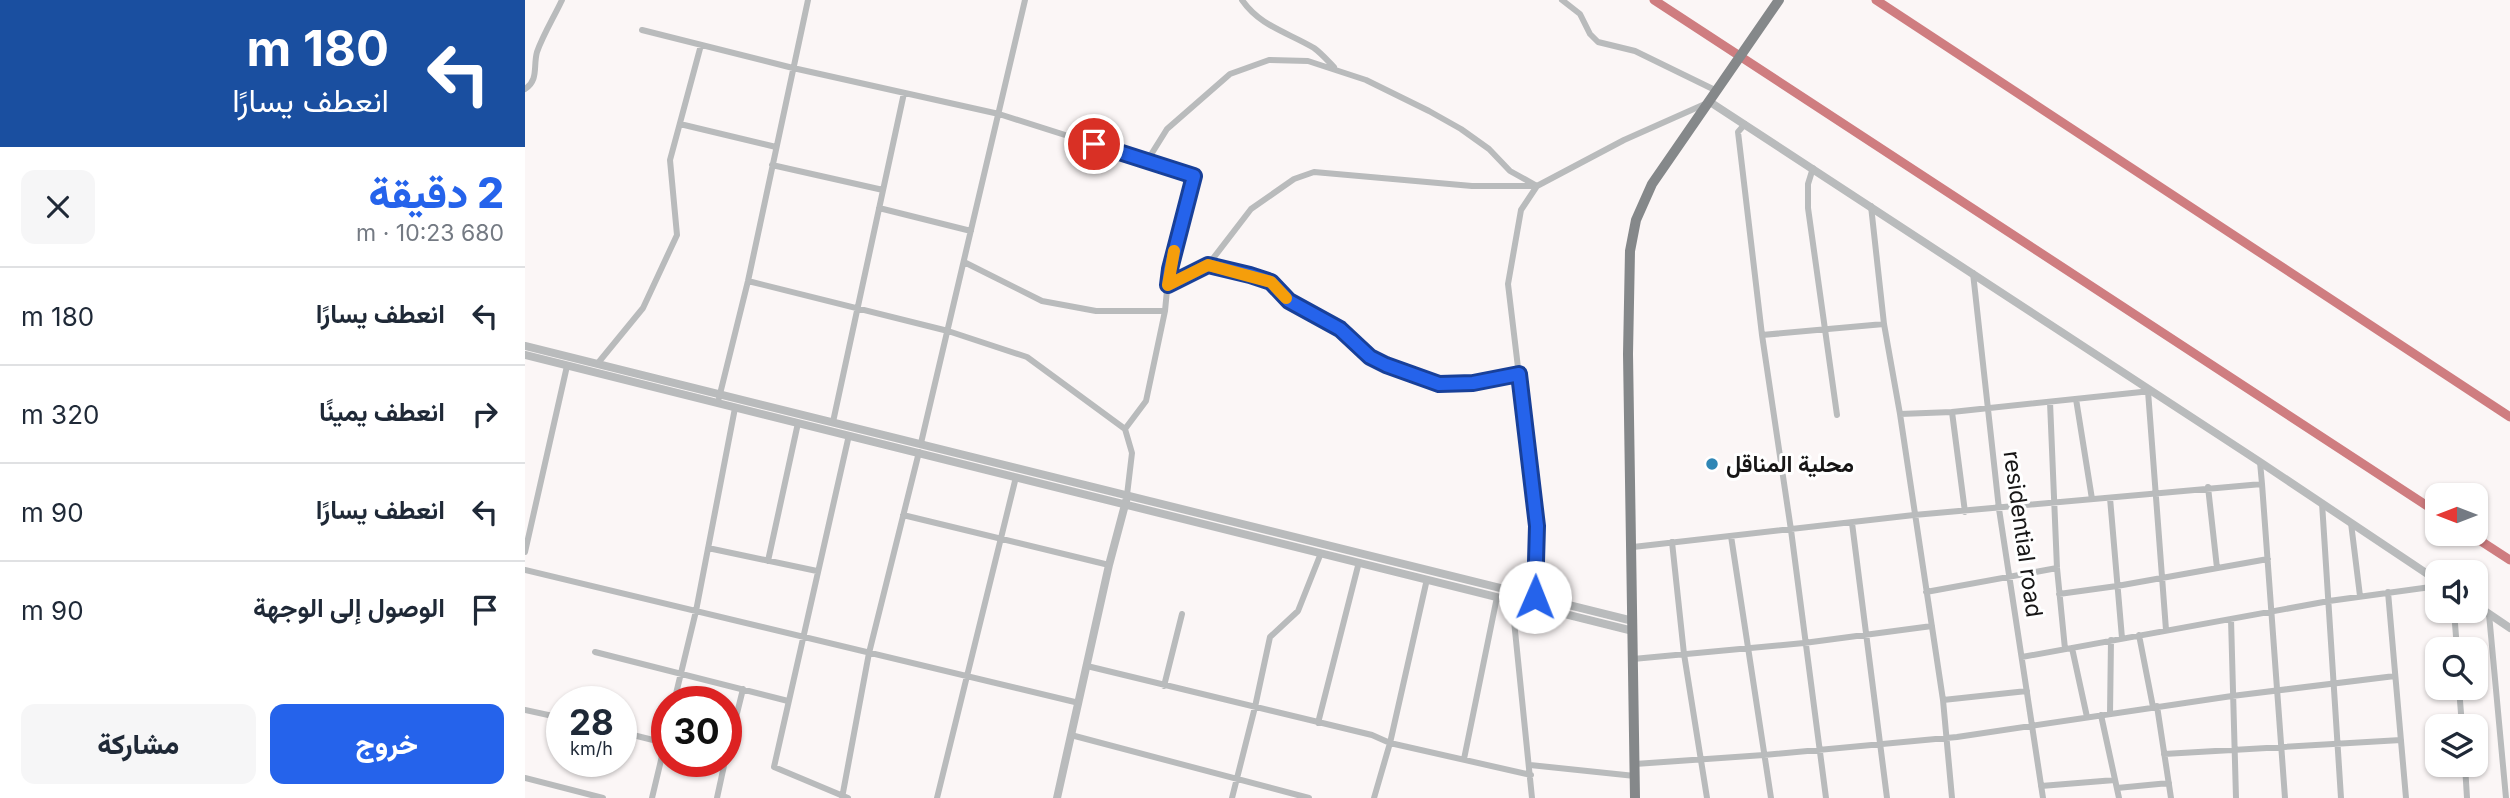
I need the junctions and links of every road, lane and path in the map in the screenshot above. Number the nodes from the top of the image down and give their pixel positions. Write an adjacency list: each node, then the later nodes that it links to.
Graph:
1 (562, 0): 11 (street)
2 (807, 0): 9 (street)
3 (1025, 0): 15 (street)
4 (1242, 0): 10 (street)
5 (1562, 0): 12 (street)
6 (1779, 0): 12 (main road)
7 (642, 30): 8 (street)
8 (702, 45): 9 (street); 16 (street)
9 (793, 68): 13 (street); 18 (street)
10 (1335, 68): 19 (street); 22 (street)
11 (525, 89)
12 (1717, 91): 14 (main road)
13 (904, 93): 15 (street); 23 (street)
14 (1710, 102): 17 (street); 22 (street); 78 (main road)
15 (999, 114): 19 (street); 26 (street)
16 (680, 124): 18 (street); 40 (street)
17 (1745, 124): 21 (street); 37 (street)
18 (776, 147): 20 (street)
19 (1147, 161): 31 (street)
20 (772, 165): 23 (street); 30 (street)
21 (1813, 168): 24 (street); 35 (street)
22 (1537, 186): 28 (street); 42 (street)
23 (883, 190): 25 (street)
24 (1871, 206): 29 (street); 34 (street)
25 (879, 208): 26 (street); 32 (street)
26 (971, 231): 27 (street)
27 (964, 262): 33 (street); 36 (street)
28 (1208, 265): 31 (street); 42 (street)
29 (1973, 273): 43 (street); 48 (street, residential road)
30 (748, 281): 32 (street); 45 (street)
31 (1168, 285): 33 (street)
32 (856, 309): 36 (street); 52 (street)
33 (1165, 311): 54 (street)
34 (1884, 324): 35 (street); 50 (street)
35 (1823, 330): 37 (street); 51 (street)
36 (948, 331): 54 (street); 56 (street)
37 (1762, 335): 74 (street)
38 (525, 346): 40 (street)
39 (525, 355): 41 (street)
40 (598, 363): 45 (street)
41 (567, 366): 45 (street); 80 (street)
42 (1519, 374): 101 (street)
43 (2150, 391): 44 (street); 57 (street); 61 (street)
44 (2076, 399): 46 (street); 64 (street)
45 (719, 400): 47 (street); 52 (street)
46 (2050, 402): 48 (street); 65 (street)
47 (735, 408): 53 (street); 79 (street)
48 (1989, 409): 49 (street); 68 (street, residential road)
49 (1952, 412): 50 (street); 69 (street)
50 (1900, 414): 71 (street)
51 (1837, 415)
52 (833, 422): 56 (street)
53 (798, 423): 55 (street); 83 (street)
54 (1125, 429): 62 (street)
55 (849, 435): 56 (street); 89 (street)
56 (920, 448): 58 (street); 62 (street); 70 (street)
57 (2260, 462): 59 (street); 66 (street)
58 (1016, 477): 67 (street); 76 (street)
59 (2262, 484): 60 (street); 82 (street)
60 (2208, 487): 61 (street); 87 (street)
61 (2156, 493): 63 (street); 93 (street)
62 (1127, 495): 67 (street); 101 (street)
63 (2110, 498): 64 (street); 94 (street)
64 (2092, 499): 65 (street)
65 (2056, 503): 68 (street); 86 (street)
66 (2322, 503): 73 (street); 103 (street)
67 (1126, 505): 81 (street); 85 (street)
68 (1999, 509): 69 (street); 91 (street, residential road)
69 (1965, 512): 71 (street)
70 (903, 515): 76 (street); 122 (street)
71 (1914, 515): 72 (street); 96 (street)
72 (1851, 523): 74 (street); 113 (street)
73 (2351, 523): 90 (street); 99 (street)
74 (1791, 530): 75 (street); 118 (street)
75 (1731, 536): 77 (street); 119 (street)
76 (1002, 539): 85 (street); 128 (street)
77 (1672, 542): 78 (street); 123 (street)
78 (1633, 547): 109 (main road)
79 (708, 548): 83 (street); 104 (street)
80 (525, 552)
81 (1321, 553): 84 (street); 141 (street)
82 (2268, 559): 87 (street); 105 (street)
83 (768, 561): 89 (street)
84 (1359, 562): 92 (street); 148 (street)
85 (1109, 565): 126 (street)
86 (2057, 568): 91 (street); 98 (street)
87 (2217, 568): 93 (street)
88 (525, 570): 104 (street)
89 (817, 571): 115 (street)
90 (2425, 575)
91 (2010, 577): 96 (street); 124 (street, residential road)
92 (1427, 579): 100 (street); 153 (street)
93 (2162, 579): 94 (street); 112 (street)
94 (2117, 586): 98 (street); 116 (street)
95 (2425, 586): 97 (street)
96 (1926, 592): 110 (street)
97 (2388, 592): 99 (street); 129 (street)
98 (2059, 594): 120 (street)
99 (2360, 596): 103 (street)
100 (1497, 597): 102 (street); 161 (street)
101 (1535, 597): 109 (street)
102 (1512, 601): 109 (street); 164 (street)
103 (2329, 601): 105 (street); 130 (street)
104 (696, 611): 115 (street); 127 (street)
105 (2273, 612): 108 (street); 134 (street)
106 (1182, 614): 132 (street)
107 (2489, 614): 111 (street); 201 (street)
108 (2231, 619): 112 (street); 137 (street)
109 (1633, 626): 125 (main road)
110 (1932, 626): 113 (street); 138 (street)
111 (2510, 628)
112 (2166, 630): 114 (street)
113 (1865, 634): 118 (street); 154 (street)
114 (2139, 635): 116 (street); 142 (street)
115 (802, 637): 122 (street); 139 (street)
116 (2122, 638): 117 (street)
117 (2111, 640): 120 (street); 144 (street)
118 (1804, 643): 119 (street); 158 (street)
119 (1748, 648): 123 (street); 160 (street)
120 (2068, 648): 124 (street); 147 (street)
121 (594, 652): 127 (street)
122 (869, 653): 128 (street); 177 (street)
123 (1684, 654): 125 (street); 162 (street)
124 (2022, 657): 135 (street, residential road)
125 (1633, 659): 163 (main road)
126 (1087, 666): 132 (street); 140 (street)
127 (681, 673): 131 (street); 133 (street)
128 (967, 676): 140 (street); 181 (street)
129 (2395, 676): 130 (street); 152 (street)
130 (2333, 683): 134 (street); 155 (street)
131 (678, 686)
132 (1164, 686): 141 (street)
133 (743, 689): 136 (street); 139 (street)
134 (2278, 689): 137 (street); 156 (street)
135 (2027, 691): 138 (street); 149 (street, residential road)
136 (742, 693)
137 (2232, 696): 142 (street); 157 (street)
138 (1943, 700): 151 (street)
139 (788, 701): 177 (street)
140 (1079, 702): 150 (street)
141 (1255, 707): 148 (street); 171 (street)
142 (2155, 707): 144 (street); 159 (street)
143 (525, 710): 145 (street)
144 (2110, 714): 146 (street)
145 (546, 715)
146 (2101, 715): 147 (street); 172 (street)
147 (2087, 717): 149 (street)
148 (1318, 723): 153 (street)
149 (2033, 726): 151 (street); 174 (street, residential road)
150 (1071, 735): 171 (street); 182 (street)
151 (1947, 737): 154 (street); 192 (street)
152 (2401, 740): 155 (street); 199 (street)
153 (1390, 743): 161 (street); 185 (street)
154 (1879, 744): 158 (street); 191 (street)
155 (2337, 744): 156 (street); 198 (street)
156 (2281, 747): 157 (street); 197 (street)
157 (2234, 749): 159 (street); 196 (street)
158 (1819, 750): 160 (street); 190 (street)
159 (2164, 754): 173 (street)
160 (1764, 755): 162 (street); 189 (street)
161 (1464, 760): 165 (street)
162 (1700, 760): 163 (street); 188 (street)
163 (1635, 764): 166 (main road)
164 (1530, 765): 165 (street); 166 (street)
165 (1531, 775): 186 (street)
166 (1635, 776): 187 (main road)
167 (657, 777): 179 (street)
168 (722, 777): 180 (street)
169 (2466, 777): 200 (street)
170 (525, 778): 178 (street)
171 (1237, 778): 176 (street); 183 (street)
172 (2115, 780): 174 (street); 175 (street)
173 (2169, 783): 175 (street); 195 (street)
174 (2041, 786): 193 (street, residential road)
175 (2117, 788): 194 (street)
176 (1300, 796): 184 (street)
177 (844, 797)
178 (604, 798)
179 (652, 798)
180 (716, 798)
181 (937, 798)
182 (1057, 798)
183 (1232, 798)
184 (1309, 798)
185 (1374, 798)
186 (1532, 798)
187 (1635, 798)
188 (1706, 798)
189 (1770, 798)
190 (1826, 798)
191 (1887, 798)
192 (1952, 798)
193 (2043, 798)
194 (2119, 798)
195 (2171, 798)
196 (2236, 798)
197 (2285, 798)
198 (2341, 798)
199 (2406, 798)
200 (2467, 798)
201 (2506, 798)

